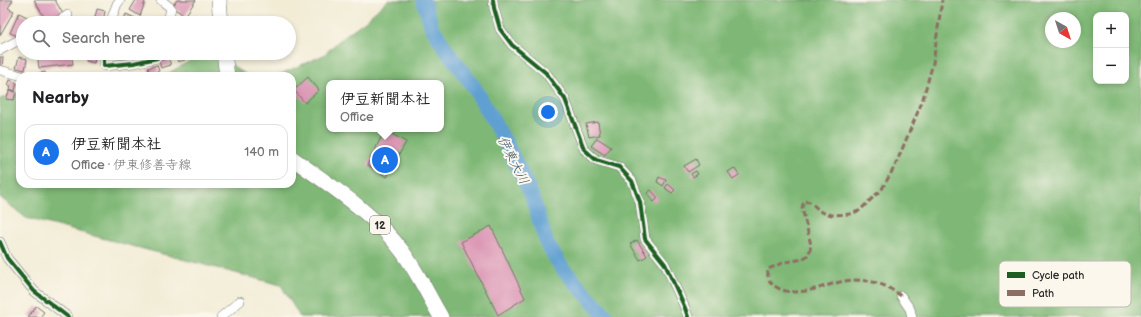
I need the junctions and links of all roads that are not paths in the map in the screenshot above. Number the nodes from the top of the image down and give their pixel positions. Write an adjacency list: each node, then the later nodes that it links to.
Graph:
1 (120, 0): 5 (street)
2 (161, 0): 6 (street)
3 (219, 0): 7 (main road)
4 (493, 0): 23 (street)
5 (113, 16)
6 (169, 16)
7 (220, 16)
8 (16, 42): 9 (street)
9 (0, 50)
10 (104, 60): 11 (street)
11 (148, 60)
12 (225, 60): 14 (main road)
13 (0, 70): 15 (street)
14 (226, 72)
15 (16, 74)
16 (296, 161): 22 (main road, 12)
17 (0, 242): 20 (street)
18 (901, 296): 24 (street)
19 (240, 301): 21 (street)
20 (68, 317)
21 (221, 317)
22 (441, 317)
23 (688, 317)
24 (912, 317)

